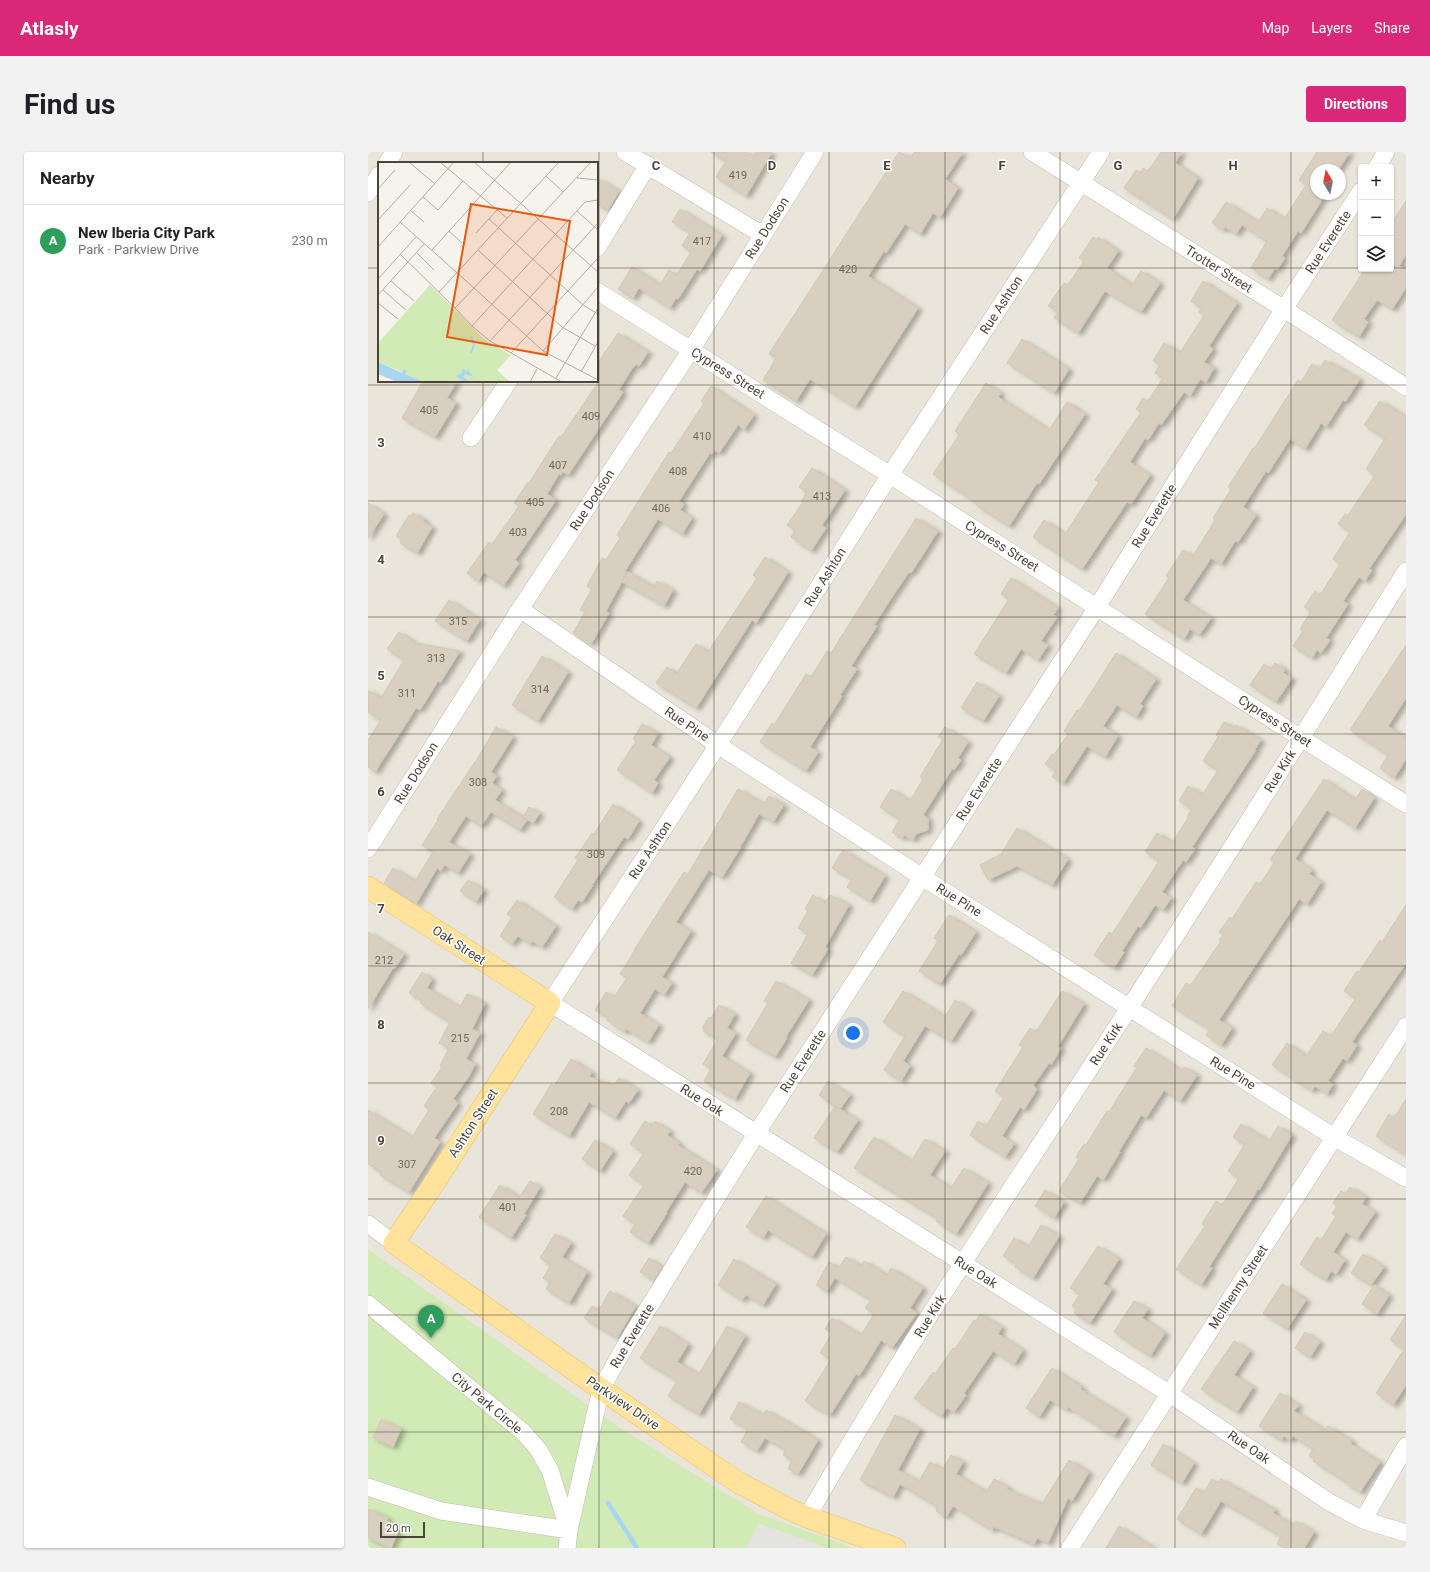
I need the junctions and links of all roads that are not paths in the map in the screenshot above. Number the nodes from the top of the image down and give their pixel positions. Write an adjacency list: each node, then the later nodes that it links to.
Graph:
1 (394, 152): 7 (street)
2 (625, 152): 9 (street)
3 (815, 152): 14 (street, Rue Dodson)
4 (1032, 152): 11 (street, Trotter Street)
5 (1101, 152): 11 (street, Rue Ashton)
6 (1386, 152): 8 (street)
7 (388, 162)
8 (1378, 164)
9 (648, 165): 14 (street); 15 (street)
10 (378, 177): 12 (street)
11 (1081, 183): 17 (street, Trotter Street); 22 (street, Rue Ashton)
12 (368, 193)
13 (1358, 196): 17 (street, Rue Everette)
14 (763, 234): 18 (street, Rue Dodson)
15 (598, 246)
16 (598, 292): 18 (street, Cypress Street)
17 (1284, 309): 20 (street, Trotter Street); 24 (street, Rue Everette)
18 (691, 350): 22 (street, Cypress Street); 25 (street, Rue Dodson)
19 (509, 382): 21 (street)
20 (1406, 387)
21 (471, 438)
22 (890, 475): 24 (street, Cypress Street); 27 (street, Rue Ashton)
23 (1406, 571): 26 (street, Rue Kirk)
24 (1097, 607): 26 (street, Cypress Street); 30 (street, Rue Everette)
25 (520, 609): 27 (street, Rue Pine); 29 (street, Rue Dodson)
26 (1301, 738): 28 (street, Cypress Street); 33 (street, Rue Kirk)
27 (718, 745): 30 (street, Rue Pine); 32 (street, Rue Ashton)
28 (1406, 804)
29 (368, 849)
30 (922, 877): 33 (street, Rue Pine); 35 (street, Rue Everette)
31 (368, 887): 32 (main road, Oak Street)
32 (550, 1003): 35 (street, Rue Oak); 39 (main road, Ashton Street)
33 (1130, 1007): 36 (street, Rue Pine); 40 (street, Rue Kirk)
34 (1406, 1026): 36 (street, McIlhenny Street)
35 (756, 1134): 40 (street, Rue Oak); 42 (street, Rue Everette)
36 (1334, 1137): 37 (street, Rue Pine); 43 (street, McIlhenny Street)
37 (1406, 1178)
38 (368, 1224): 39 (street, Parkview Drive)
39 (394, 1242): 42 (main road, Parkview Drive)
40 (962, 1263): 43 (street, Rue Oak); 46 (street, Rue Kirk)
41 (368, 1304): 48 (street, City Park Circle)
42 (601, 1389): 46 (main road, Parkview Drive); 48 (street, City Park Circle)
43 (1170, 1394): 47 (street, Rue Oak); 52 (street, McIlhenny Street)
44 (1406, 1446): 47 (street)
45 (368, 1487): 48 (street)
46 (807, 1517): 51 (main road, Parkview Drive)
47 (1363, 1520): 49 (street, Rue Oak)
48 (568, 1530): 50 (street, City Park Circle)
49 (1406, 1533)
50 (567, 1548)
51 (896, 1548)
52 (1070, 1548)

